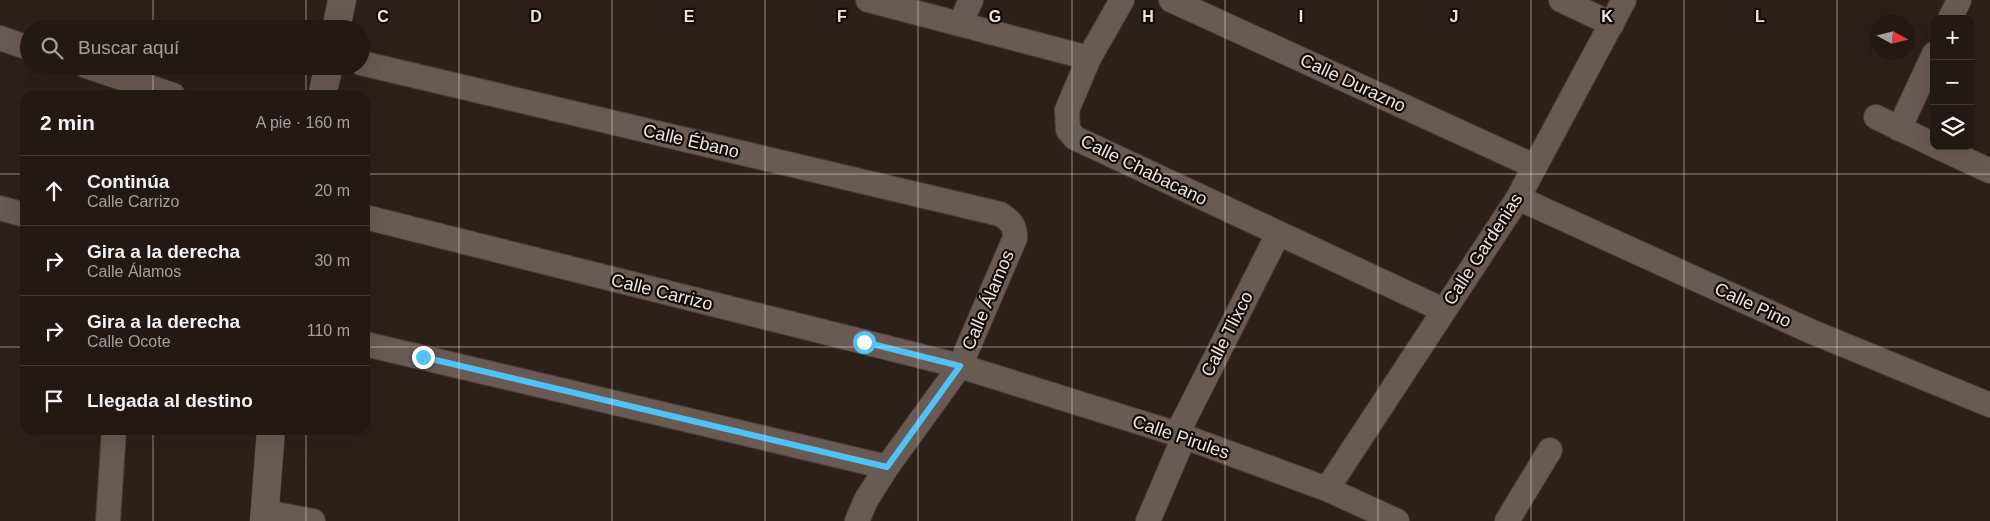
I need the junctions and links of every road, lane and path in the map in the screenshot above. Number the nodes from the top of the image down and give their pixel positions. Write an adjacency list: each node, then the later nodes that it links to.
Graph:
1 (342, 0): 10 (street)
2 (868, 0): 11 (street)
3 (971, 0): 11 (street)
4 (1122, 0): 15 (street, Calle Chabacano)
5 (1171, 0): 26 (street, Calle Durazno)
6 (1561, 0): 12 (street)
7 (1624, 0): 12 (street, Calle Gardenias)
8 (1959, 0): 9 (street)
9 (1952, 15)
10 (338, 20)
11 (960, 24): 15 (street)
12 (1612, 24): 26 (street, Calle Gardenias)
13 (0, 38): 14 (street)
14 (20, 45)
15 (1089, 58): 33 (street, Calle Chabacano)
16 (1931, 60): 23 (street)
17 (370, 65): 32 (street, Calle Ébano)
18 (113, 75): 20 (street)
19 (327, 75): 21 (street)
20 (158, 90)
21 (323, 90)
22 (1876, 117): 23 (street)
23 (1899, 129): 24 (street)
24 (1930, 144)
25 (1943, 150): 27 (street)
26 (1534, 166): 28 (street, Calle Gardenias)
27 (1990, 172)
28 (1518, 198): 34 (street, Calle Gardenias); 37 (street, Calle Pino)
29 (0, 208): 30 (street)
30 (20, 214)
31 (370, 218): 36 (street, Calle Carrizo)
32 (1015, 228): 36 (street, Calle Álamos)
33 (1278, 234): 34 (street, Calle Chabacano); 40 (street, Calle Tlixco)
34 (1443, 310): 43 (street, Calle Gardenias)
35 (370, 345): 42 (street)
36 (960, 366): 40 (street, Calle Pirules); 42 (street, Calle Álamos)
37 (1990, 406)
38 (114, 435): 45 (street)
39 (271, 435): 44 (street)
40 (1181, 435): 43 (street, Calle Pirules); 48 (street, Calle Tlixco)
41 (1550, 450): 50 (street)
42 (887, 467): 47 (street, Calle Álamos)
43 (1327, 489): 49 (street, Calle Pirules)
44 (264, 517): 46 (street)
45 (108, 521)
46 (313, 521)
47 (857, 521)
48 (1148, 521)
49 (1397, 521)
50 (1507, 521)

